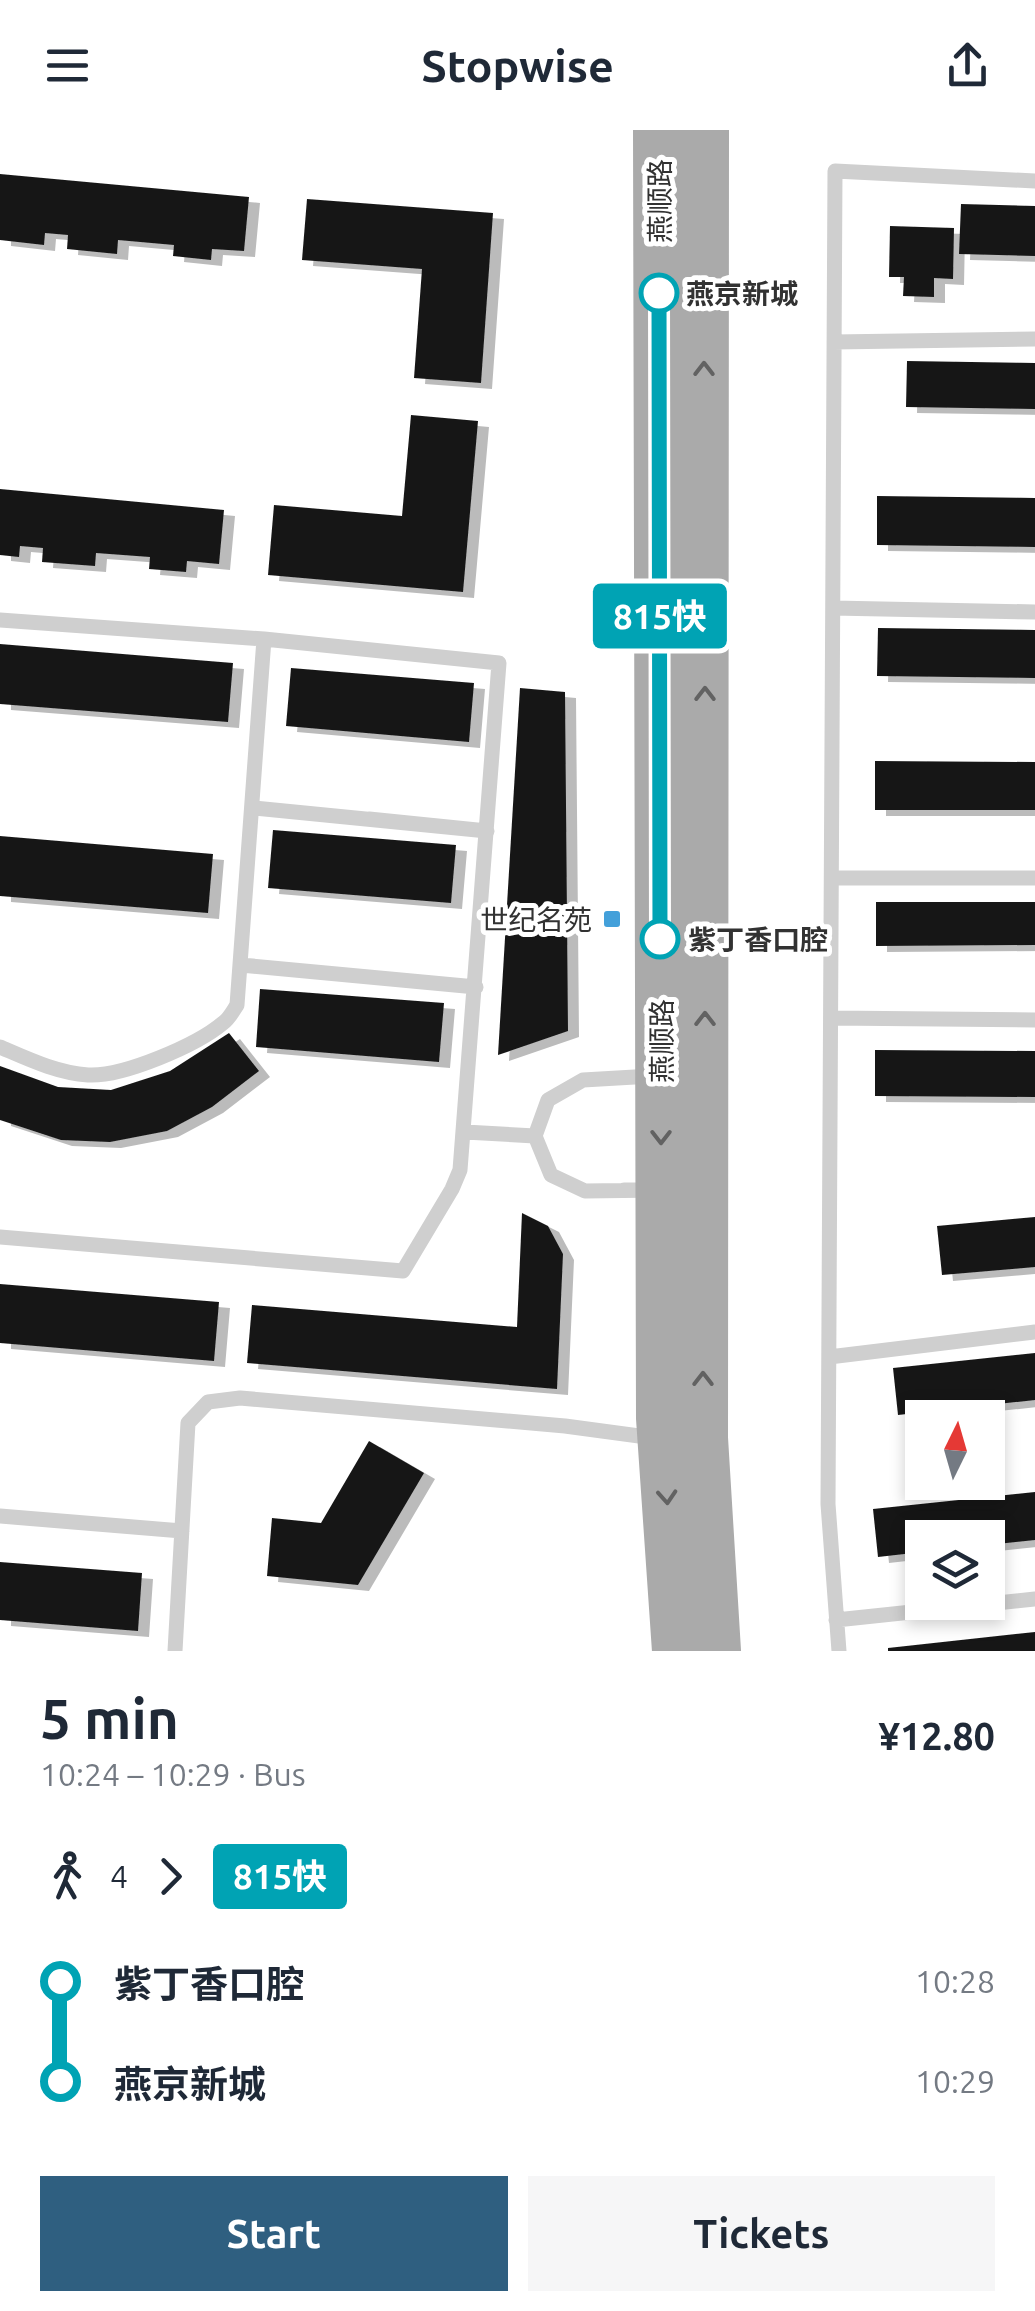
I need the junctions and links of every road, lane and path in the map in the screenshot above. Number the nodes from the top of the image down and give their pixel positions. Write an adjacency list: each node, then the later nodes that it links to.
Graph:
1 (658, 130): 20 (main road, 燕顺路)
2 (704, 130): 34 (main road, 燕顺路, one-way to 2)
3 (1035, 181): 5 (lane)
4 (1035, 339): 5 (lane)
5 (834, 342): 6 (lane)
6 (833, 608): 7 (lane); 13 (lane)
7 (1035, 612)
8 (0, 620): 9 (lane)
9 (264, 639): 10 (lane); 12 (lane)
10 (254, 808): 12 (lane); 15 (lane)
11 (369, 819): 12 (lane)
12 (487, 830): 16 (lane)
13 (832, 878): 14 (lane); 17 (lane)
14 (1035, 878)
15 (241, 965): 16 (lane); 19 (lane)
16 (476, 987): 21 (lane)
17 (831, 1018): 18 (lane); 26 (lane)
18 (1035, 1020)
19 (0, 1048)
20 (661, 1076): 22 (lane); 23 (main road, 燕顺路, one-way to 23)
21 (465, 1132): 22 (lane); 24 (lane)
22 (536, 1136): 23 (lane)
23 (642, 1190): 27 (main road, 燕顺路)
24 (0, 1237)
25 (1035, 1332): 26 (lane)
26 (829, 1357): 31 (lane)
27 (662, 1439): 29 (lane); 33 (main road, 燕顺路, one-way to 33)
28 (0, 1516): 29 (lane)
29 (182, 1531): 32 (lane)
30 (1035, 1599): 31 (lane)
31 (836, 1620): 35 (lane)
32 (175, 1651)
33 (677, 1651)
34 (716, 1651)
35 (839, 1651)

